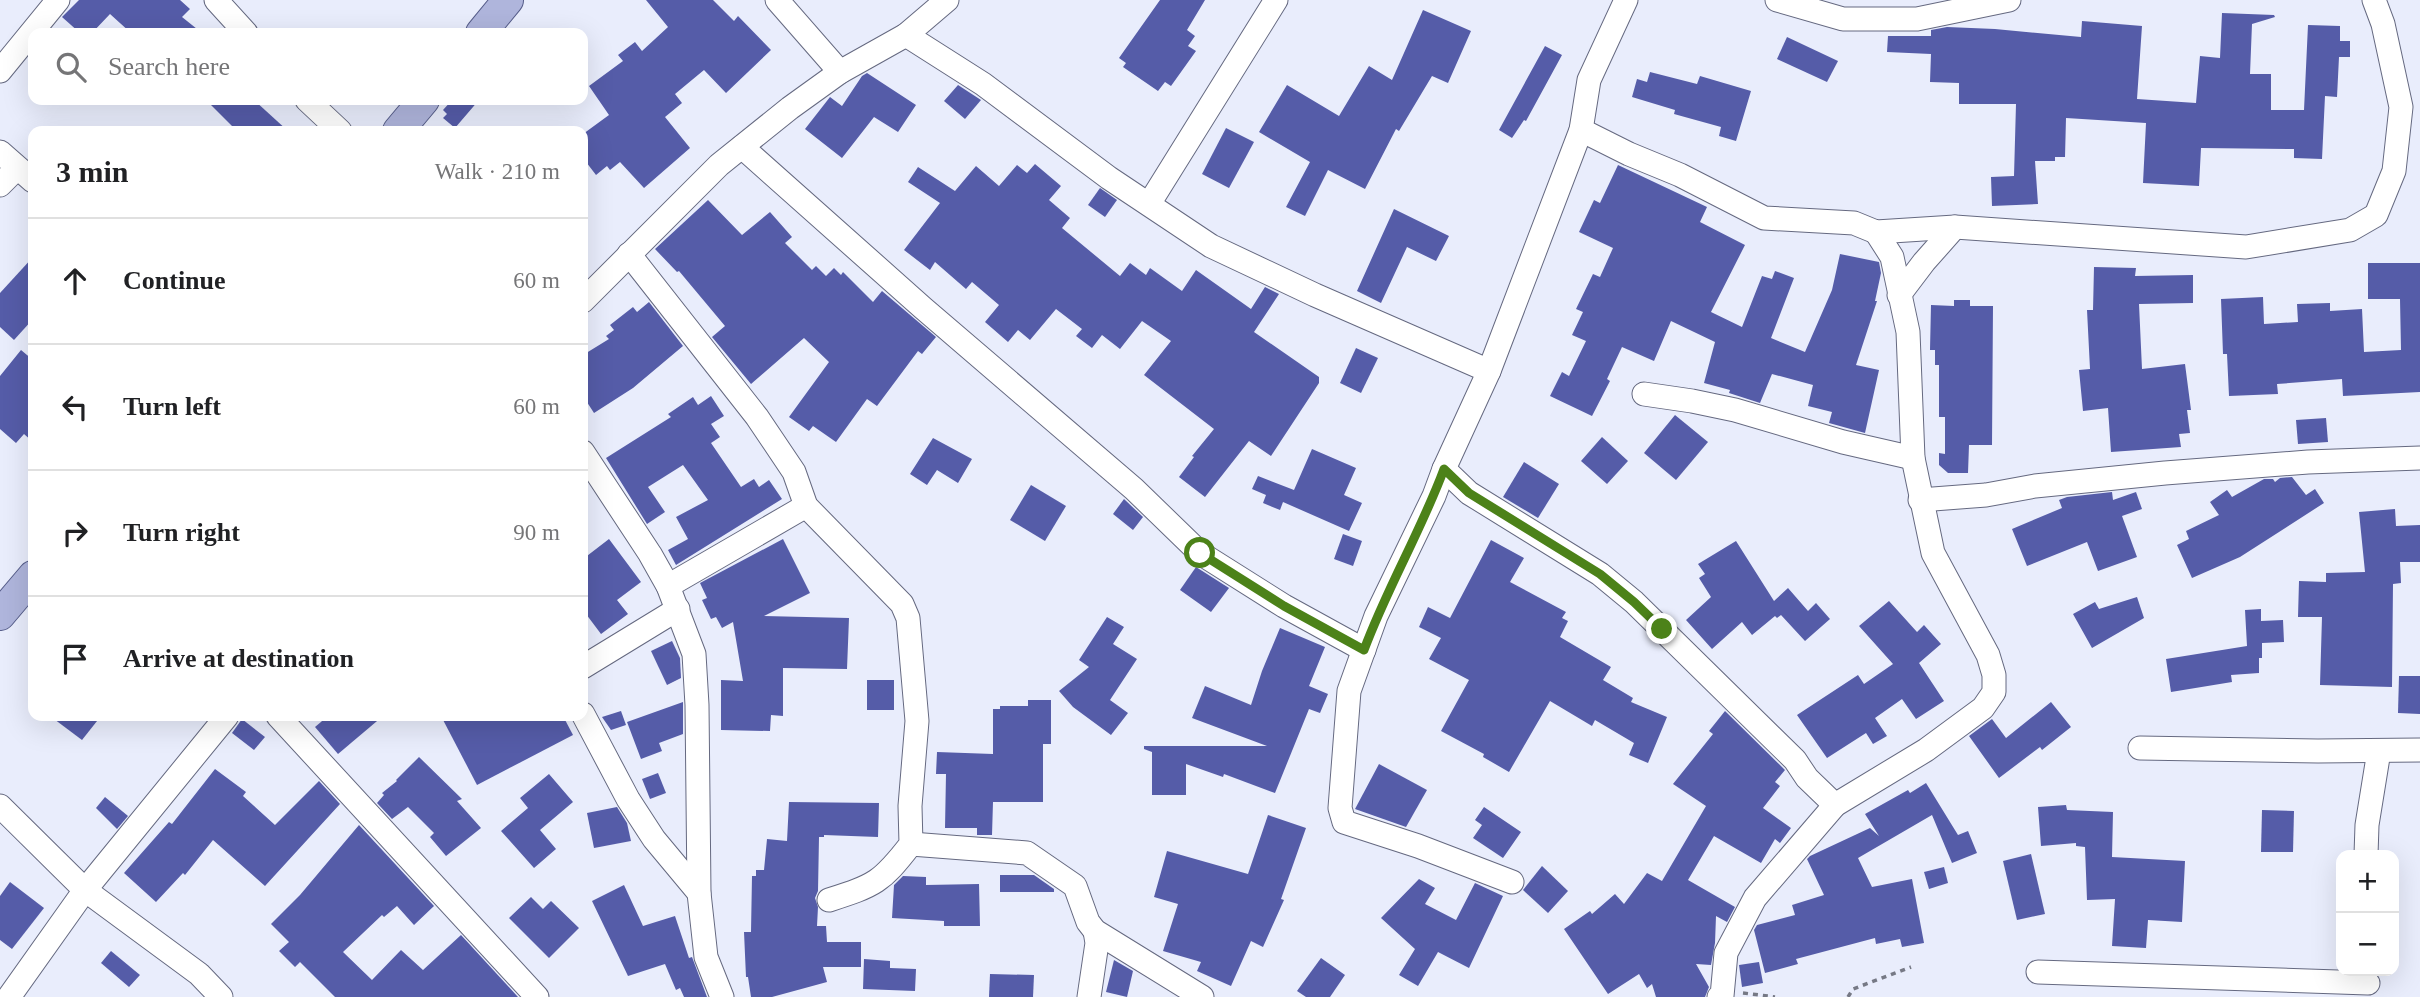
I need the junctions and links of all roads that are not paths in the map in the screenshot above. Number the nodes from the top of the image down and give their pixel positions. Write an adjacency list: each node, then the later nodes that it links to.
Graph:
1 (58, 0): 11 (street)
2 (216, 0): 12 (street)
3 (508, 0): 13 (main road)
4 (777, 0): 17 (street)
5 (947, 0): 14 (street)
6 (1276, 0): 27 (street)
7 (1626, 0): 22 (street)
8 (1777, 0): 9 (street)
9 (2009, 0)
10 (2374, 0): 28 (street)
11 (35, 28)
12 (241, 28)
13 (485, 28)
14 (906, 35): 17 (street); 27 (street)
15 (28, 37): 16 (street)
16 (0, 71)
17 (840, 72): 23 (street)
18 (312, 105): 20 (street)
19 (421, 105): 21 (main road)
20 (335, 126)
21 (402, 126)
22 (1581, 130): 29 (street); 33 (street)
23 (742, 147): 30 (street); 45 (street)
24 (0, 152): 25 (street)
25 (25, 174): 26 (street)
26 (0, 185)
27 (1149, 204): 33 (street)
28 (1955, 227): 29 (street); 31 (street)
29 (1876, 232): 31 (street)
30 (629, 254): 32 (street); 40 (street)
31 (1899, 295): 35 (street)
32 (588, 296)
33 (1489, 371): 38 (street)
34 (1644, 394): 35 (street)
35 (1913, 458): 39 (street)
36 (2420, 458): 39 (street)
37 (588, 460): 42 (street)
38 (1444, 469): 45 (street); 53 (street)
39 (1920, 500): 53 (street)
40 (806, 506): 42 (street); 55 (street)
41 (28, 582): 44 (main road)
42 (668, 586): 43 (street)
43 (678, 609): 46 (street); 59 (street)
44 (0, 615)
45 (1364, 650): 57 (street)
46 (588, 664)
47 (223, 721): 58 (street)
48 (283, 721): 67 (street)
49 (587, 721): 59 (street)
50 (2140, 748): 52 (street)
51 (2420, 750): 52 (street)
52 (2379, 751): 56 (street)
53 (1835, 805): 64 (street)
54 (0, 806): 58 (street)
55 (911, 844): 60 (street); 61 (street)
56 (2366, 850)
57 (1512, 882)
58 (85, 890): 65 (street); 66 (street)
59 (699, 893): 68 (street)
60 (829, 900)
61 (1095, 931): 69 (street); 70 (street)
62 (2038, 972): 63 (street)
63 (2368, 984)
64 (1721, 996)
65 (9, 997)
66 (221, 997)
67 (537, 997)
68 (722, 997)
69 (1089, 997)
70 (1202, 997)

